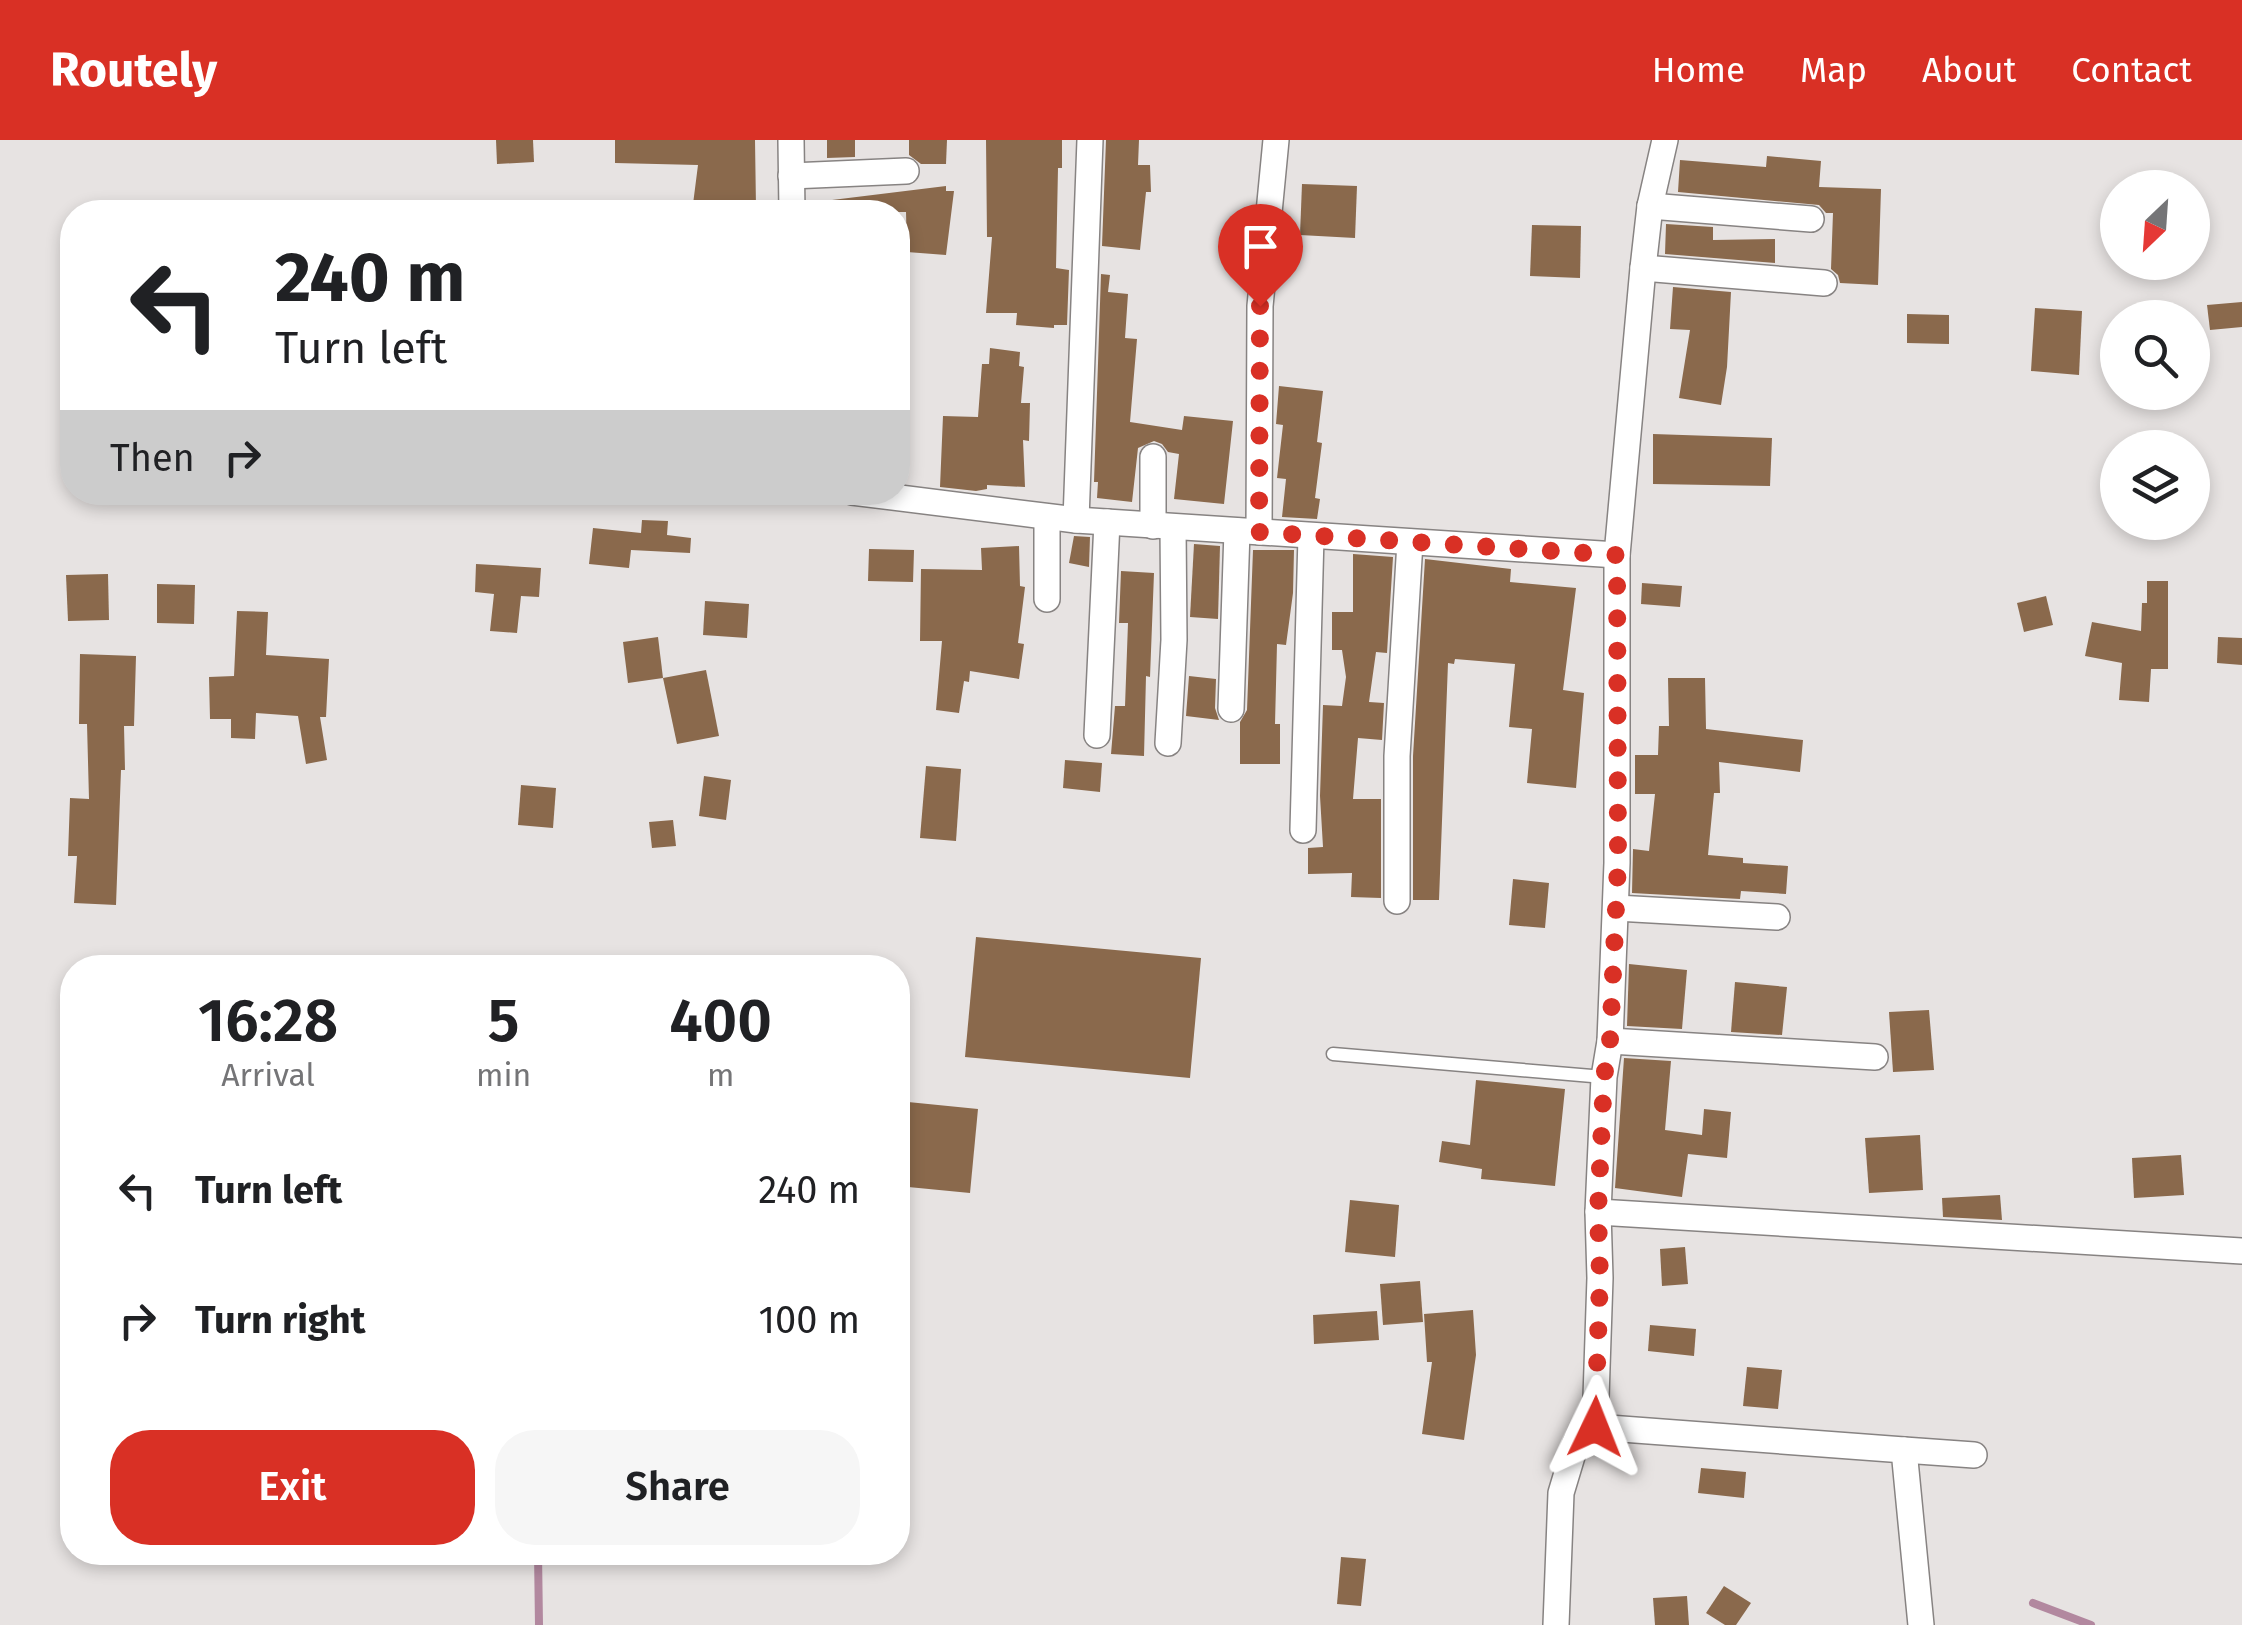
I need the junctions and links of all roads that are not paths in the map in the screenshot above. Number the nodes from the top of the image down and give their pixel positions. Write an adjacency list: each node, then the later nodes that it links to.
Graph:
1 (791, 140): 6 (street)
2 (1090, 140): 15 (street)
3 (1276, 140): 18 (street)
4 (1665, 140): 8 (street)
5 (906, 171): 6 (street)
6 (792, 176): 7 (street)
7 (792, 200)
8 (1650, 206): 9 (street); 10 (street)
9 (1811, 219)
10 (1643, 268): 11 (street); 21 (street)
11 (1824, 283)
12 (1153, 457): 17 (street)
13 (910, 499): 14 (street)
14 (1047, 516): 15 (street); 22 (street)
15 (1076, 520): 16 (street)
16 (1107, 522): 17 (street); 24 (street)
17 (1163, 527): 18 (street); 25 (street)
18 (1248, 531): 19 (street); 23 (street)
19 (1311, 536): 20 (street); 26 (street)
20 (1410, 542): 21 (street); 27 (street)
21 (1617, 555): 28 (street)
22 (1047, 599)
23 (1230, 709)
24 (1096, 735)
25 (1168, 742)
26 (1303, 830)
27 (1397, 902)
28 (1616, 908): 29 (street); 30 (street)
29 (1777, 917)
30 (1610, 1041): 32 (street); 33 (street)
31 (1333, 1054): 33 (lane)
32 (1875, 1057)
33 (1604, 1077): 34 (street)
34 (1598, 1212): 35 (street); 36 (street)
35 (2242, 1251)
36 (1595, 1427): 37 (street); 39 (street)
37 (1904, 1450): 38 (street); 40 (street)
38 (1974, 1456)
39 (1556, 1625)
40 (1922, 1625)

